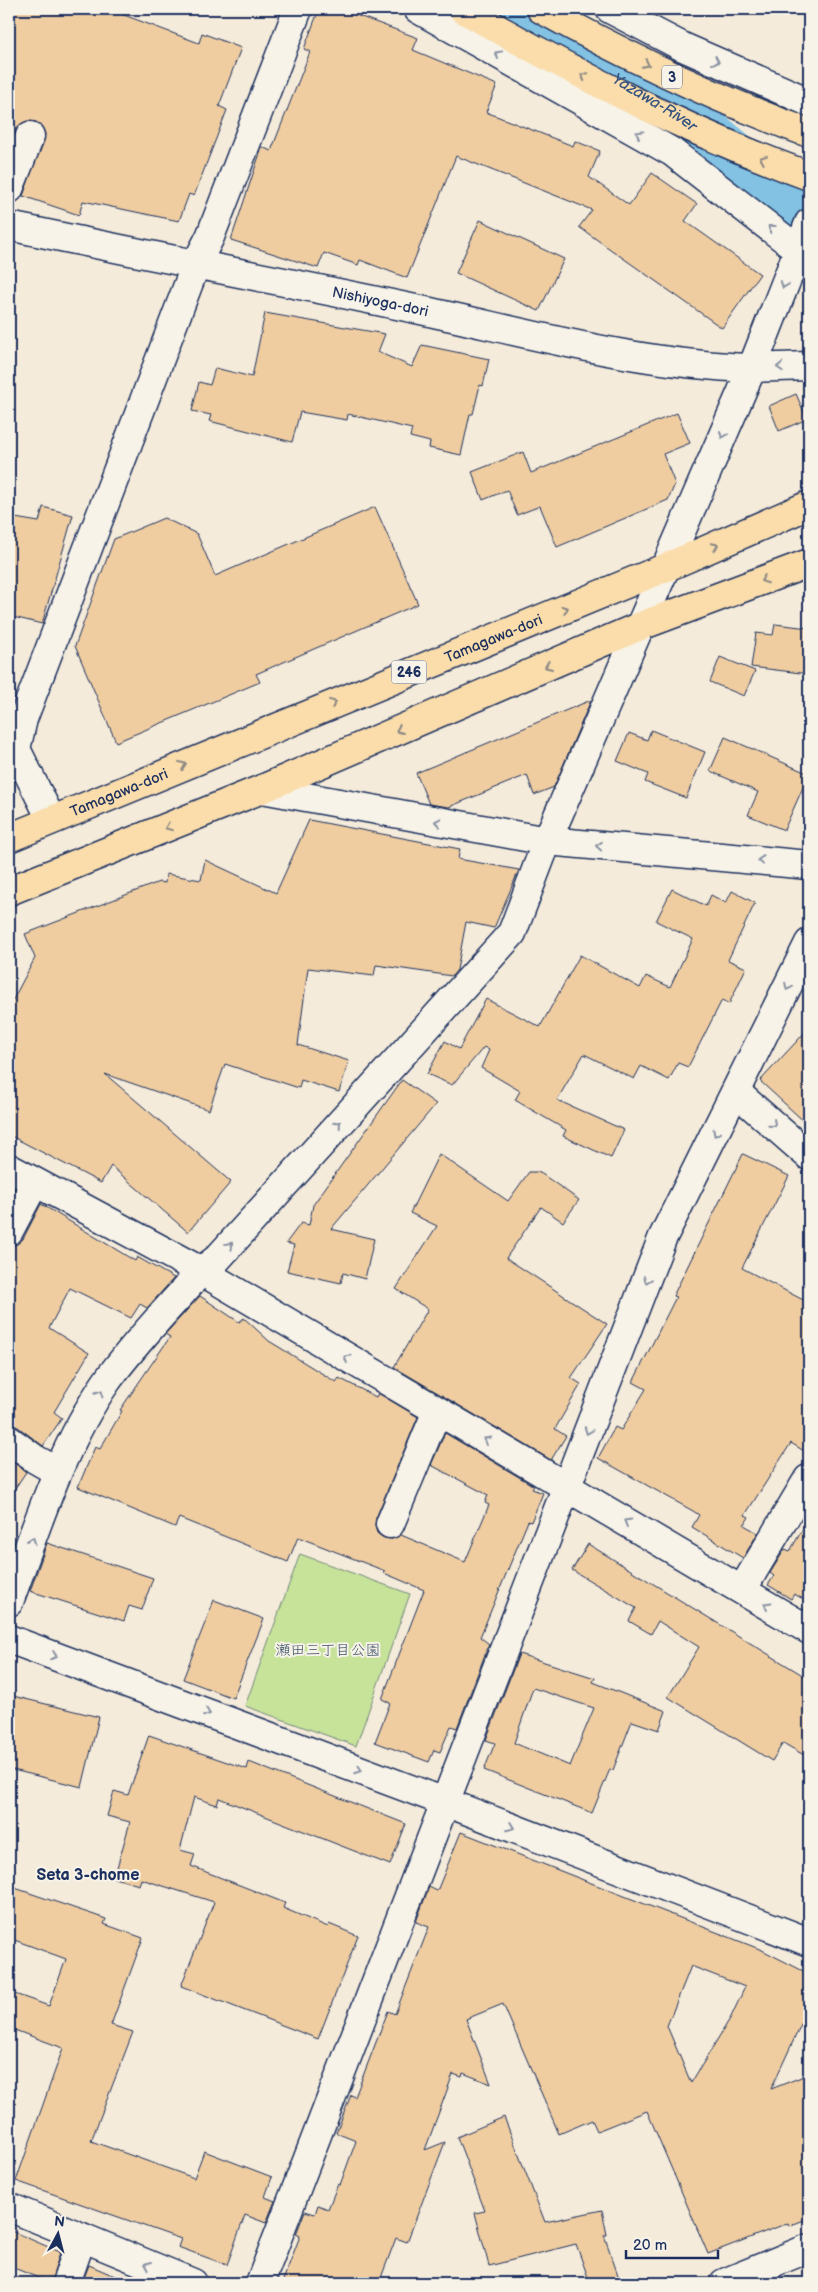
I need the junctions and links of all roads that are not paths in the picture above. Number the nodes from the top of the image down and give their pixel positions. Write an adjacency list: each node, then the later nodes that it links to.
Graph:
1 (298, 9): 14 (street)
2 (418, 9): 13 (street, one-way to 2)
3 (463, 9): 9 (highway, one-way to 3)
4 (541, 9): 7 (highway, 3, one-way to 7)
5 (610, 9): 6 (street, one-way to 6)
6 (809, 102)
7 (809, 133)
8 (30, 136): 10 (street)
9 (809, 176)
10 (9, 189)
11 (809, 224): 13 (street)
12 (9, 226): 14 (street, Nishiyoga-dori)
13 (804, 253): 16 (street, one-way to 16)
14 (196, 264): 16 (street, Nishiyoga-dori); 21 (street)
15 (809, 366): 16 (street, Nishiyoga-dori, one-way to 16)
16 (752, 368): 19 (street, one-way to 19)
17 (809, 506): 19 (highway, Tamagawa-dori / 246, one-way to 17)
18 (809, 563): 20 (highway, one-way to 20)
19 (667, 567): 20 (street); 23 (highway, Tamagawa-dori / 246, one-way to 19)
20 (638, 627): 22 (highway, one-way to 22); 25 (street)
21 (13, 748): 23 (street)
22 (262, 789): 25 (street, one-way to 22); 27 (highway, one-way to 27)
23 (51, 819): 24 (highway, Tamagawa-dori / 246)
24 (9, 838)
25 (547, 841): 26 (street, one-way to 25); 34 (street, one-way to 25)
26 (809, 865)
27 (9, 891)
28 (809, 943): 29 (street, one-way to 29)
29 (736, 1092): 30 (street, one-way to 30); 39 (street, one-way to 39)
30 (809, 1156)
31 (9, 1168): 32 (street)
32 (35, 1182): 33 (street); 34 (street)
33 (9, 1231)
34 (201, 1272): 35 (street, one-way to 34); 37 (street, one-way to 34)
35 (437, 1411): 39 (street, one-way to 35); 40 (street)
36 (9, 1440): 37 (street)
37 (58, 1472): 42 (street, one-way to 37)
38 (808, 1479): 41 (street)
39 (567, 1487): 41 (street, one-way to 39); 45 (street)
40 (390, 1524)
41 (742, 1590): 43 (street, one-way to 41)
42 (9, 1602)
43 (809, 1630)
44 (9, 1639): 45 (street, one-way to 45)
45 (445, 1802): 46 (street, one-way to 46); 52 (street)
46 (809, 1942)
47 (9, 2207): 48 (street)
48 (82, 2238): 50 (street); 51 (street, one-way to 48)
49 (809, 2248): 53 (street)
50 (66, 2283)
51 (193, 2283)
52 (260, 2283)
53 (724, 2283)

